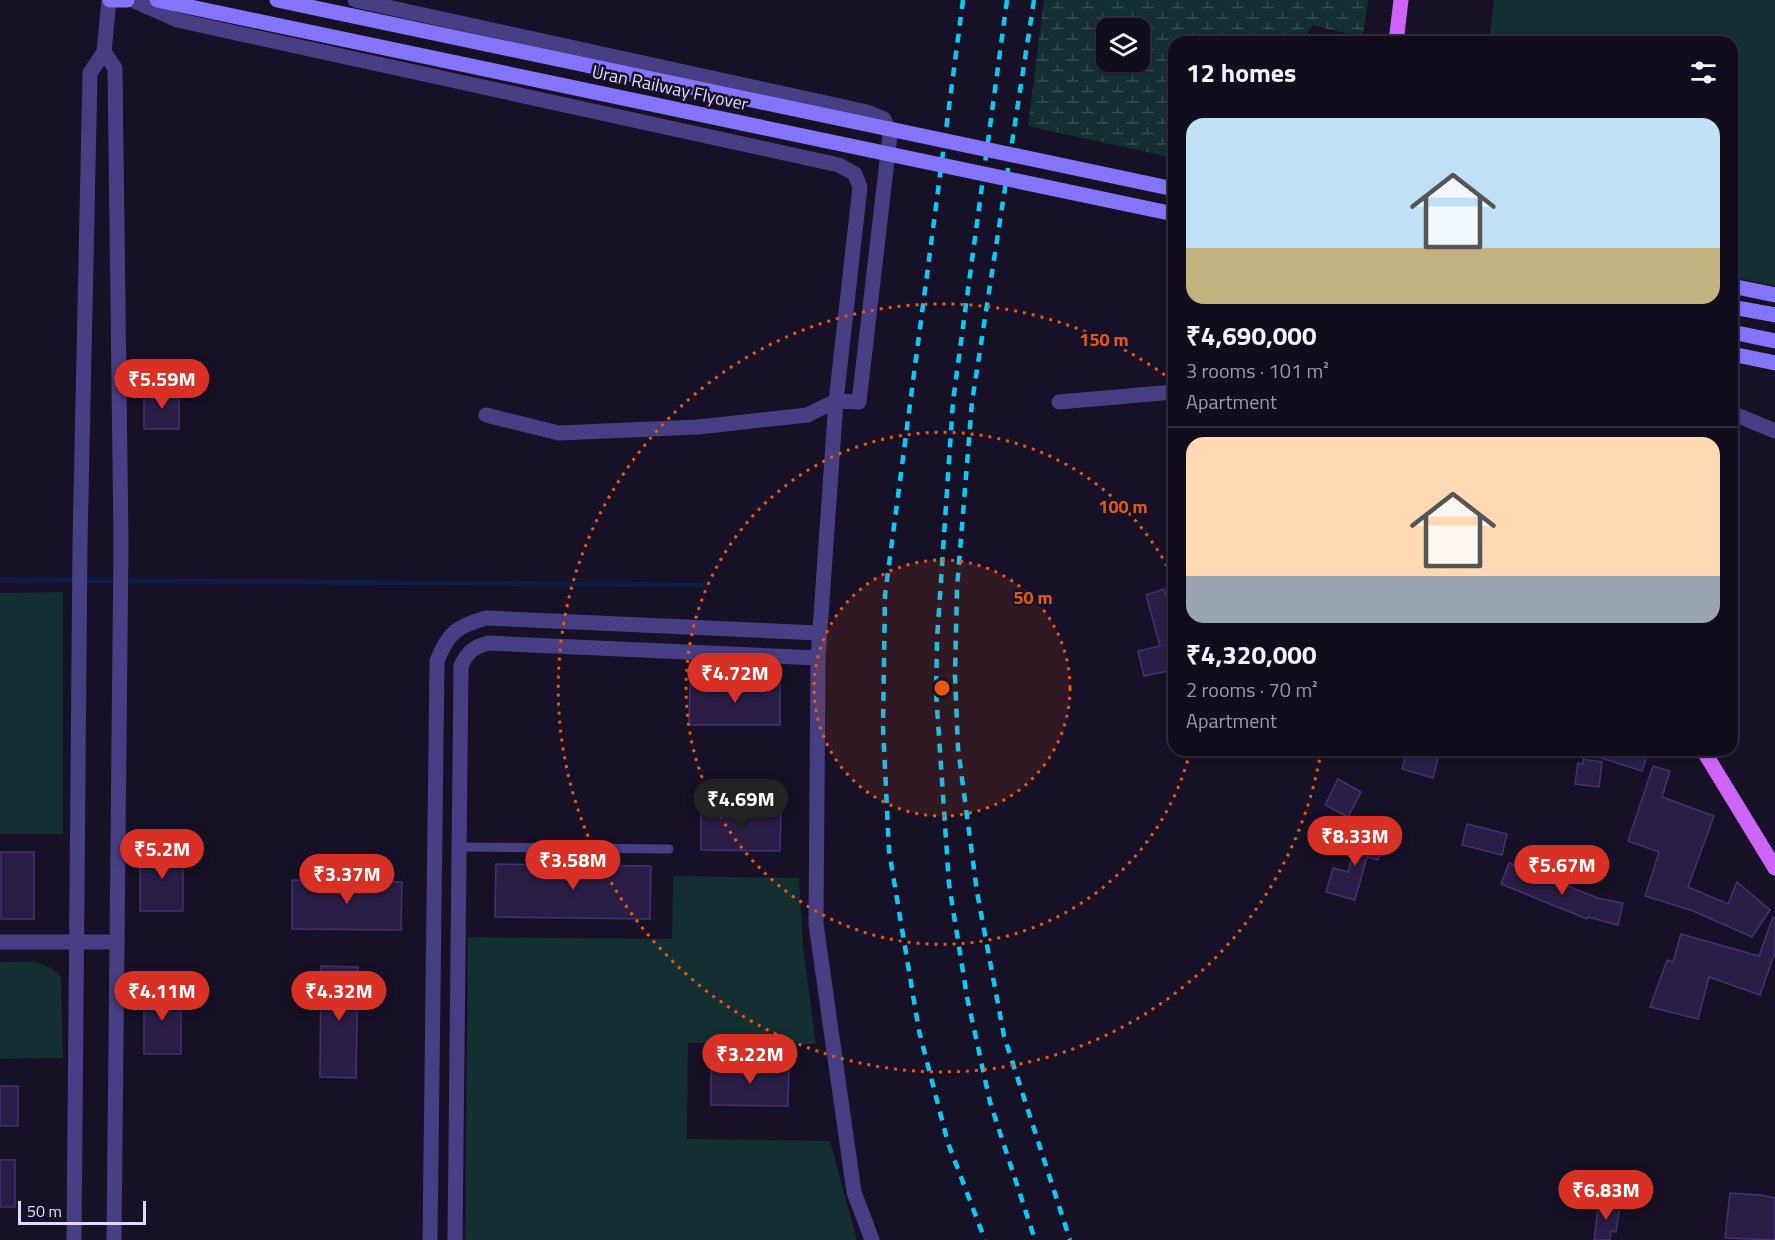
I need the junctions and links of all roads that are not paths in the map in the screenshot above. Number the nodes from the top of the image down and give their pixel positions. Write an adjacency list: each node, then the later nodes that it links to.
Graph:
1 (110, 0): 2 (main road); 9 (street)
2 (127, 0)
3 (132, 0): 21 (street)
4 (157, 0): 11 (main road, Uran Railway Flyover, bridge)
5 (277, 0): 10 (main road, Uran Railway Flyover, bridge)
6 (355, 0): 21 (street)
7 (1401, 0): 8 (main road)
8 (1397, 36)
9 (104, 52): 33 (street); 34 (street)
10 (1168, 188)
11 (1168, 213)
12 (1738, 287): 13 (main road)
13 (1775, 295)
14 (1738, 308): 15 (main road)
15 (1775, 315)
16 (1738, 333): 17 (main road)
17 (1775, 341)
18 (1738, 355): 19 (main road)
19 (1775, 363)
20 (1168, 393): 22 (street)
21 (836, 401): 23 (street); 26 (street)
22 (1059, 402)
23 (486, 415)
24 (1738, 416): 25 (street)
25 (1775, 431)
26 (819, 633): 27 (street); 37 (street)
27 (818, 658): 29 (street); 39 (street)
28 (1706, 756): 31 (main road)
29 (459, 847): 30 (lane); 38 (street)
30 (669, 849)
31 (1775, 868)
32 (0, 942): 33 (street)
33 (76, 942): 34 (street); 35 (street)
34 (117, 942): 36 (street)
35 (74, 1240)
36 (114, 1240)
37 (430, 1240)
38 (455, 1240)
39 (872, 1240)

